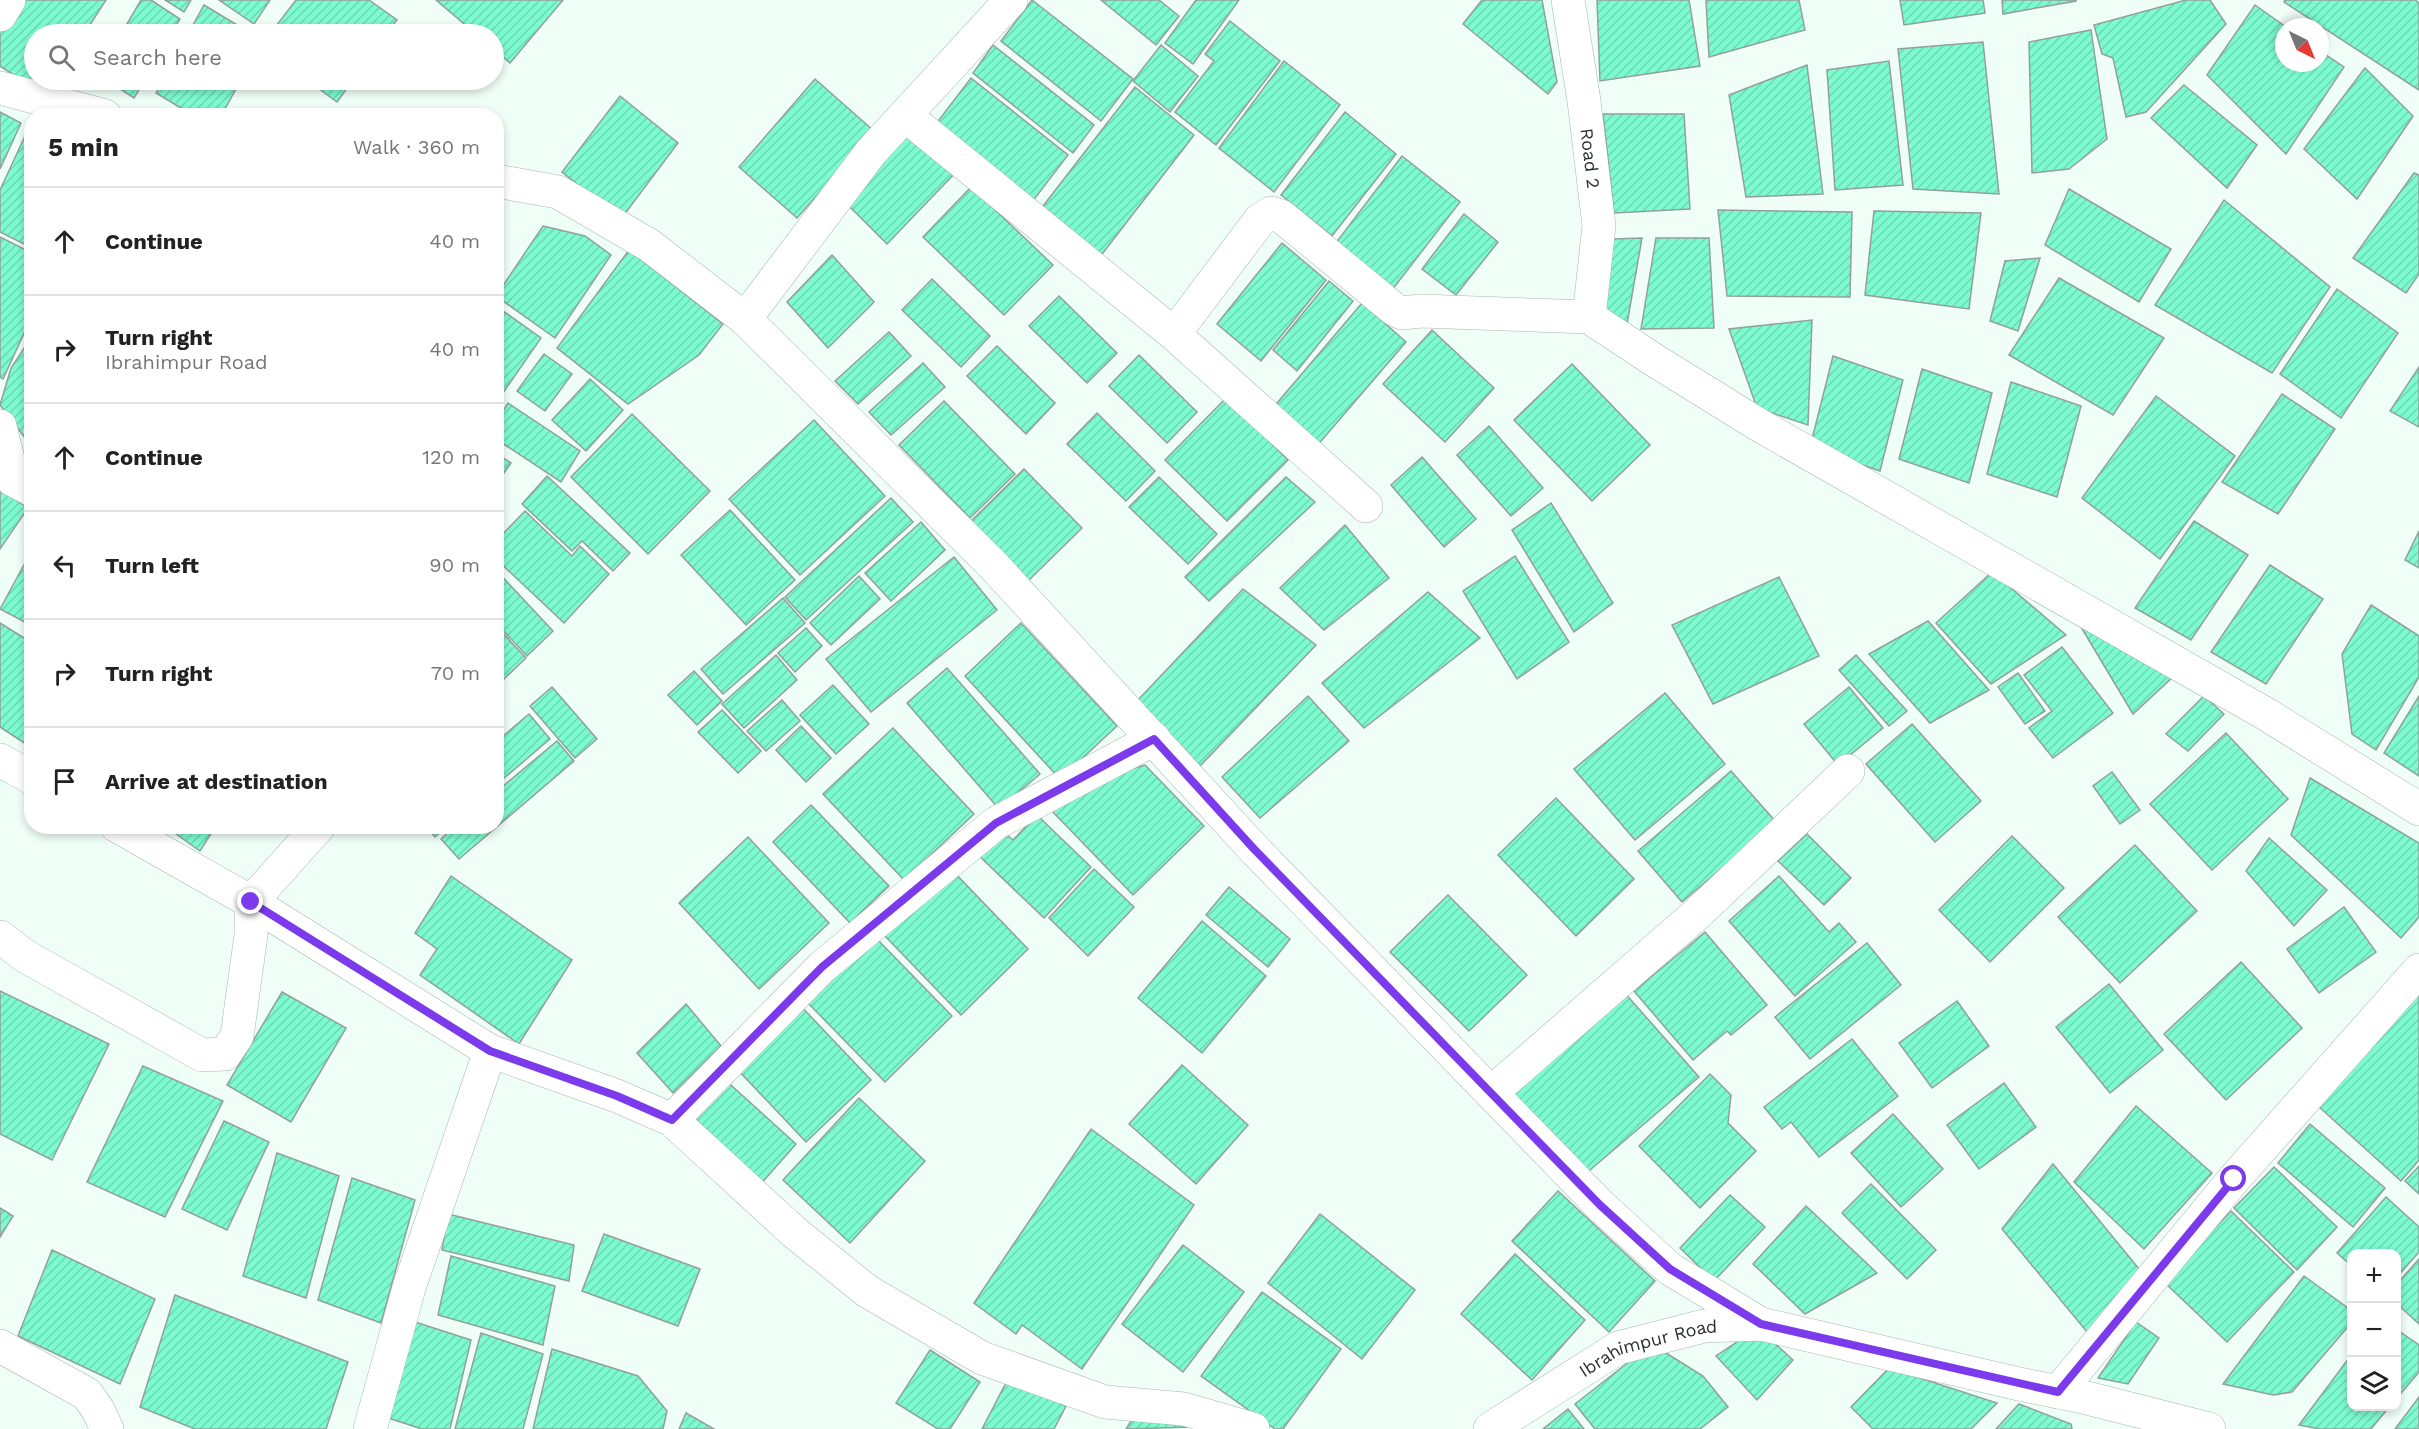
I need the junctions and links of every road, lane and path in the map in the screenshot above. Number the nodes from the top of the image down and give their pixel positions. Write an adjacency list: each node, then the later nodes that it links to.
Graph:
1 (9, 0): 4 (street)
2 (1011, 0): 7 (street)
3 (1568, 0): 9 (street, Road 2)
4 (0, 15)
5 (0, 88): 6 (street)
6 (75, 108)
7 (906, 116): 10 (street); 11 (street)
8 (504, 182): 10 (street)
9 (1589, 317): 11 (street); 19 (street)
10 (746, 319): 15 (street)
11 (1173, 334): 14 (street)
12 (0, 426): 13 (street)
13 (22, 485)
14 (1366, 506)
15 (1154, 739): 26 (street); 27 (street)
16 (0, 760): 18 (street)
17 (1848, 771): 26 (street)
18 (24, 774)
19 (2419, 809)
20 (131, 834): 22 (street)
21 (312, 834): 22 (street)
22 (251, 902): 23 (street); 25 (street)
23 (0, 937)
24 (2419, 970): 30 (street)
25 (490, 1051): 27 (street); 32 (street)
26 (1491, 1093): 28 (street)
27 (672, 1120): 33 (street)
28 (1761, 1324): 30 (street, Ibrahimpur Road); 34 (street, Ibrahimpur Road)
29 (0, 1346): 31 (street)
30 (2058, 1392): 35 (street, Ibrahimpur Road)
31 (107, 1429)
32 (370, 1429)
33 (1253, 1429)
34 (1490, 1429)
35 (2209, 1429)

